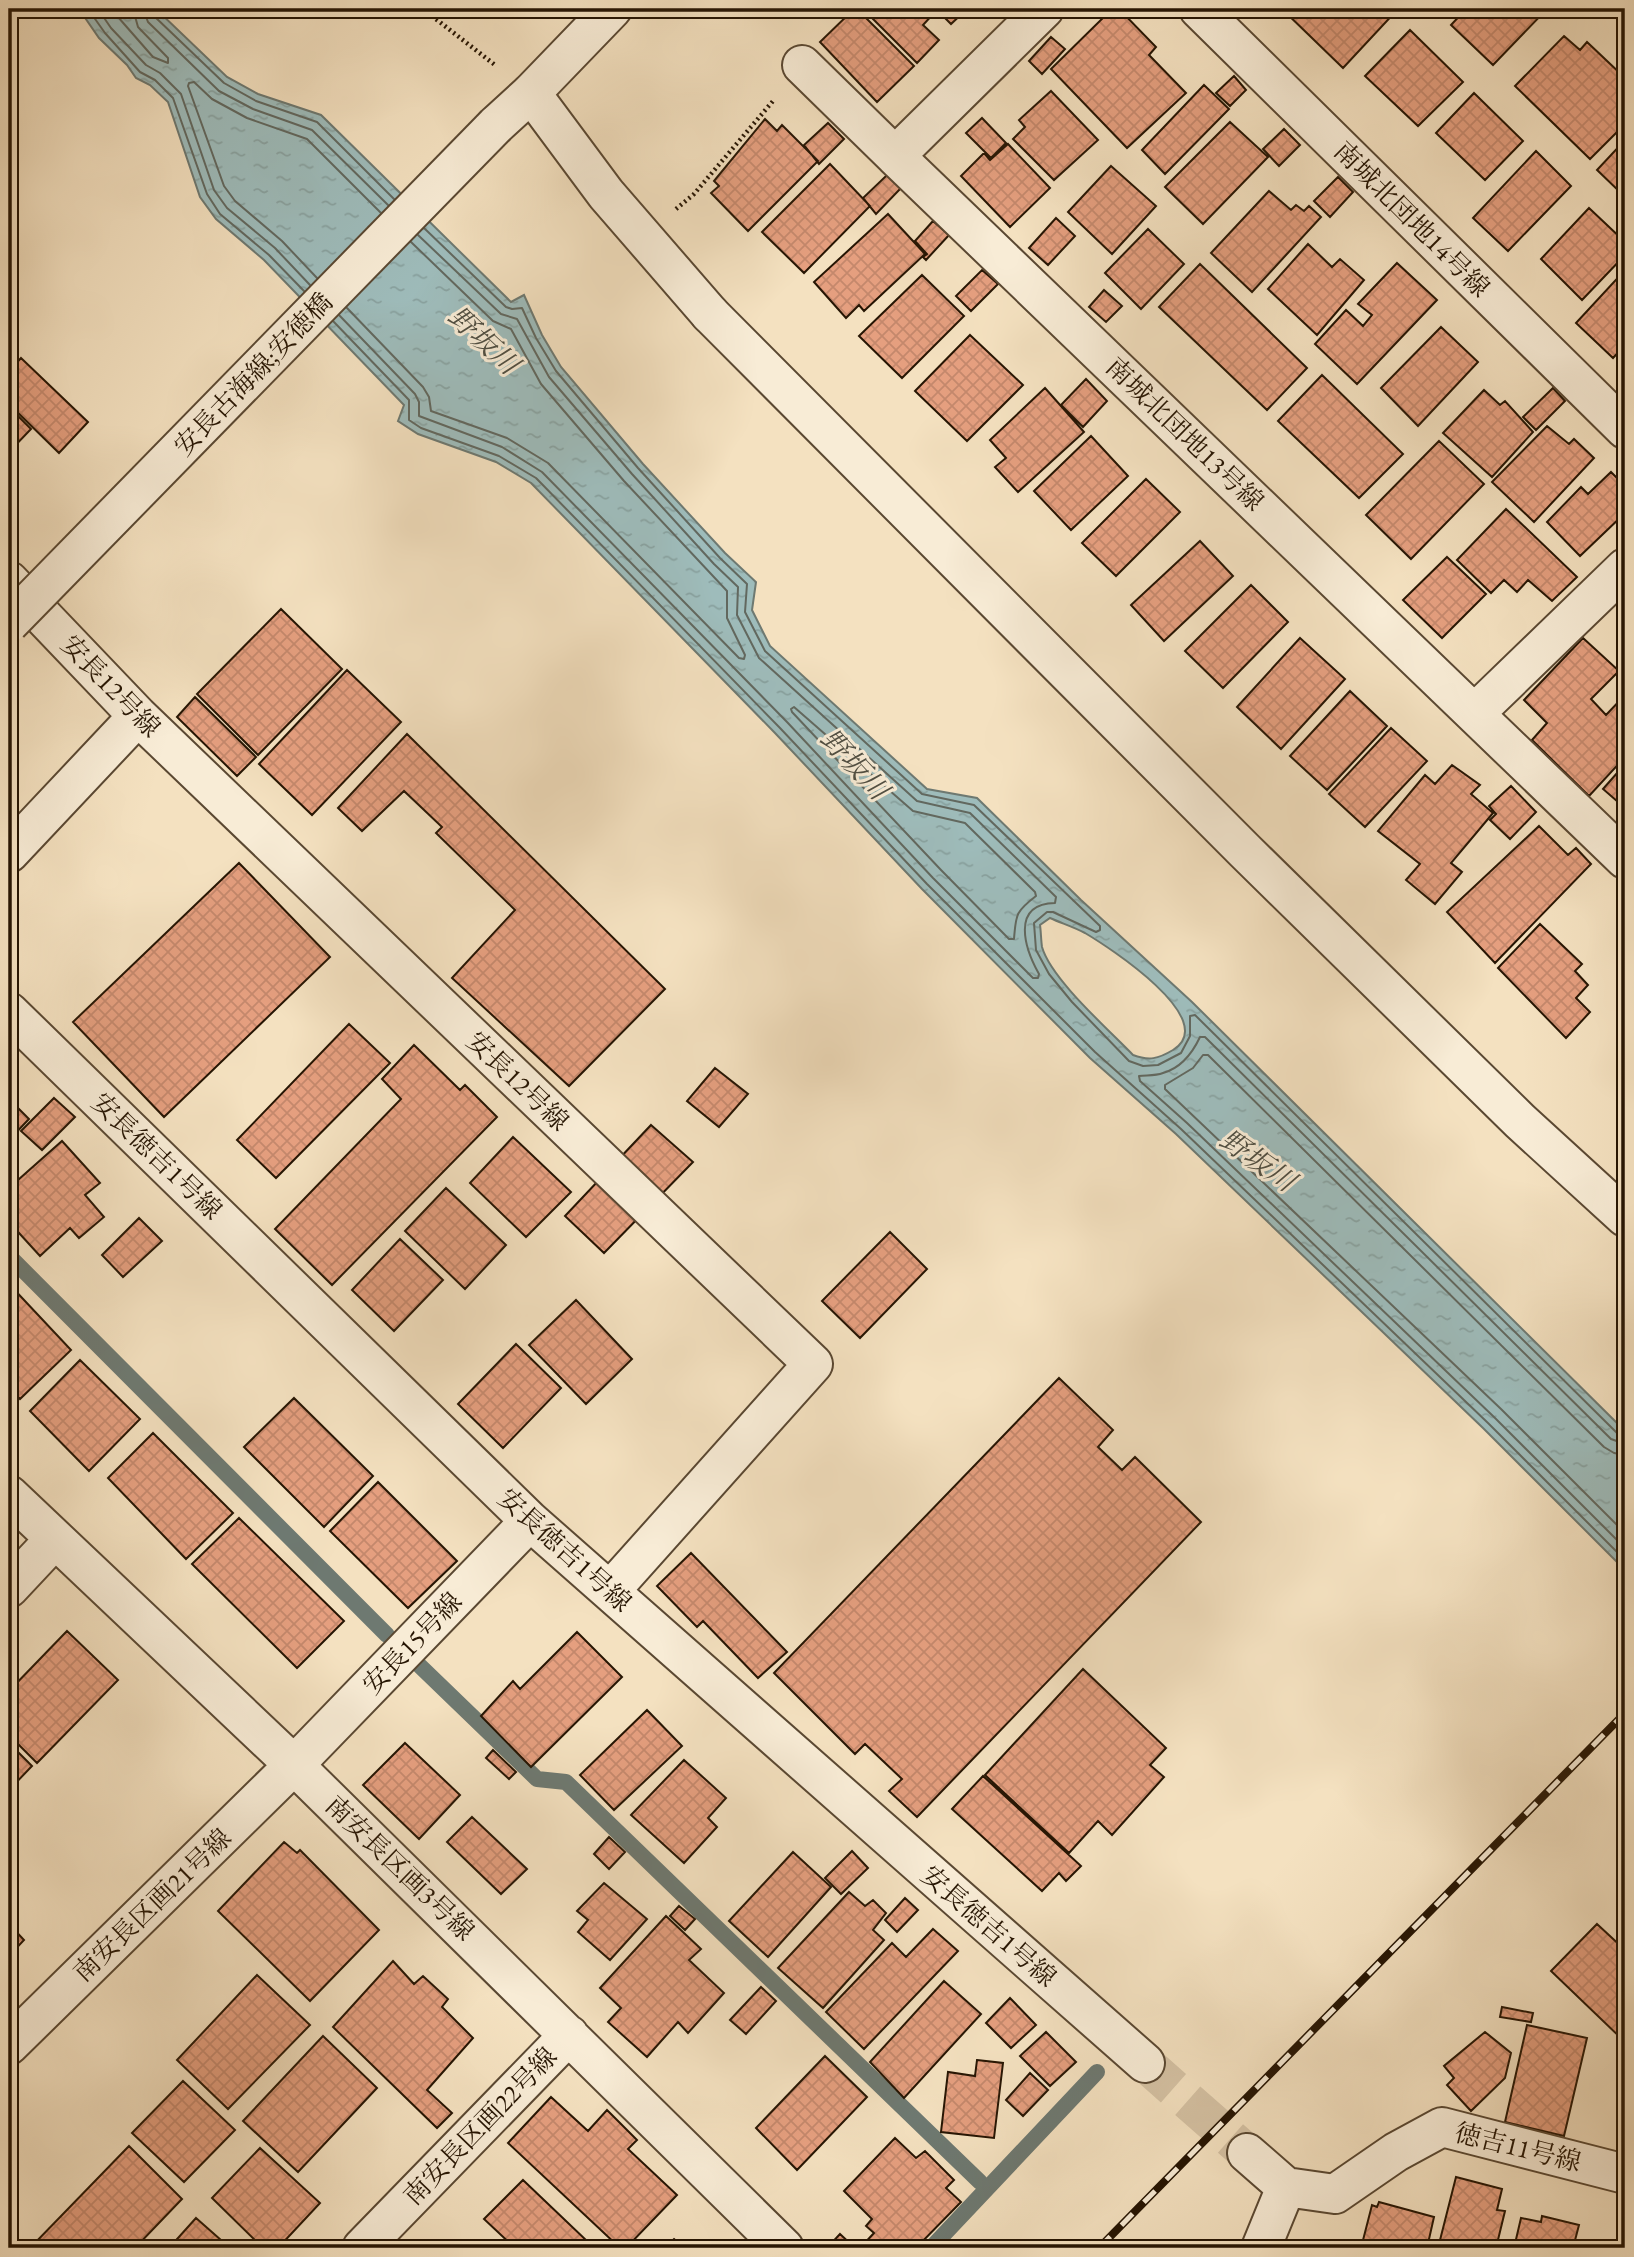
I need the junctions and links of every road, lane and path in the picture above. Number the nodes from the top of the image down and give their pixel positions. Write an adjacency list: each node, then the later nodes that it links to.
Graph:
1 (423, 9): 6 (path)
2 (612, 9): 6 (street, 安長古海線;安徳橋)
3 (1045, 9): 7 (street)
4 (1199, 9): 9 (street, 南城北団地14号線)
5 (803, 65): 7 (street, 南城北団地13号線); 8 (path)
6 (531, 93): 8 (street); 12 (street, 安長古海線;安徳橋, bridge)
7 (895, 156): 13 (street, 南城北団地13号線)
8 (643, 237): 18 (street)
9 (1625, 429)
10 (1625, 568): 13 (street)
11 (9, 581): 14 (street, 安長12号線)
12 (9, 623)
13 (1475, 713): 16 (street, 南城北団地13号線)
14 (138, 716): 15 (street); 23 (street, 安長12号線)
15 (9, 853)
16 (1625, 859)
17 (9, 1012): 20 (street, 安長徳吉1号線)
18 (1625, 1217)
19 (9, 1495): 21 (street, 南安長区画3号線)
20 (530, 1521): 23 (street, 安長徳吉1号線); 24 (street, 安長15号線)
21 (54, 1539): 22 (street); 24 (street, 南安長区画3号線)
22 (9, 1588)
23 (610, 1591): 27 (street, 安長徳吉1号線)
24 (295, 1765): 25 (street, 南安長区画3号線); 26 (street, 南安長区画21号線)
25 (569, 2035): 31 (street, 南安長区画22号線); 32 (street, 南安長区画3号線)
26 (9, 2045)
27 (1145, 2063)
28 (1247, 2153): 30 (street)
29 (1625, 2174): 30 (street, 徳吉11号線)
30 (1286, 2187): 33 (street)
31 (362, 2248)
32 (785, 2248)
33 (1261, 2248)

